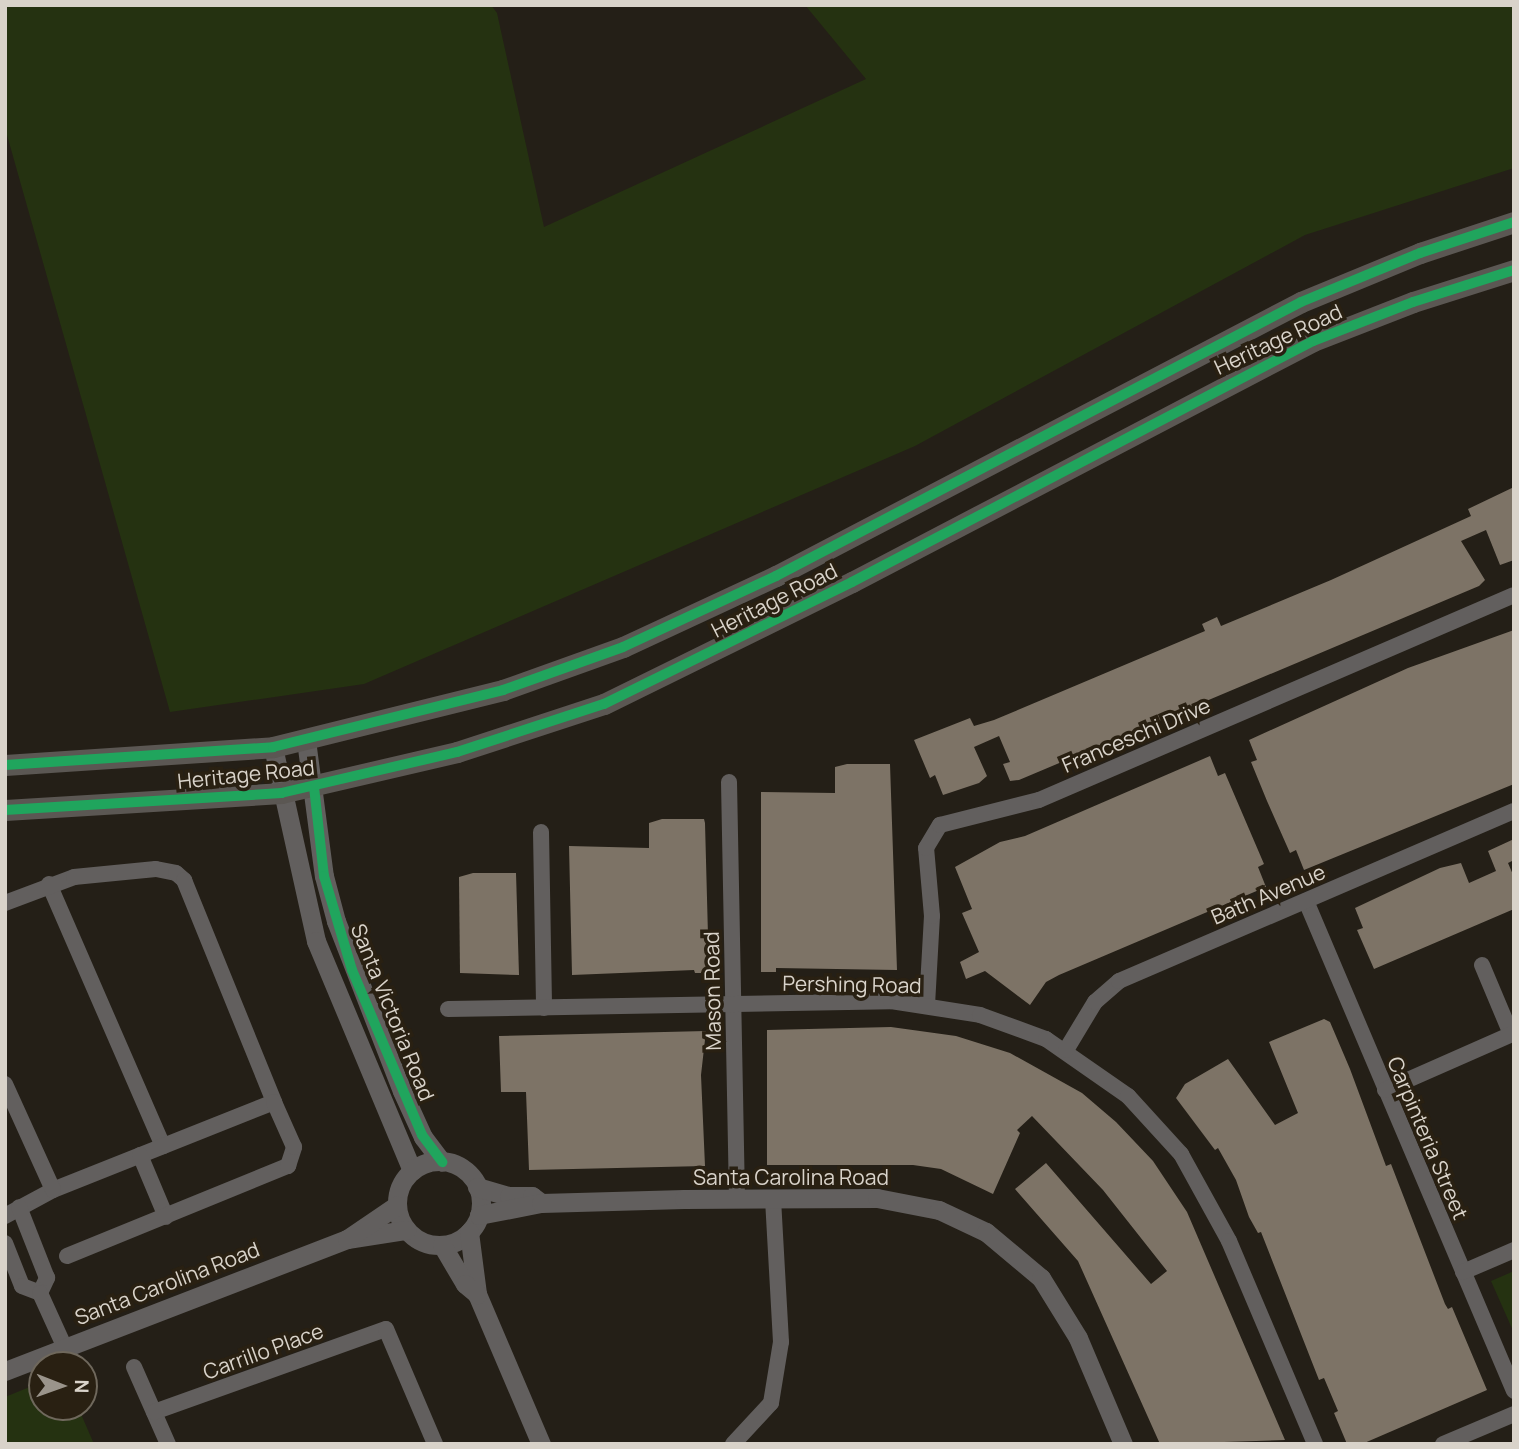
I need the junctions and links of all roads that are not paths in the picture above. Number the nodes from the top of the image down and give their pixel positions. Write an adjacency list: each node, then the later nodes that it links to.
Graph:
1 (1514, 222): 4 (main road, Heritage Road)
2 (1514, 270): 8 (main road, Heritage Road)
3 (1514, 595): 18 (street, Franceschi Drive)
4 (306, 740): 5 (main road, Heritage Road); 8 (street, Santa Victoria Road)
5 (273, 747): 6 (main road, Heritage Road); 9 (street, Santa Victoria Road)
6 (5, 765)
7 (729, 782): 17 (street, Mason Road)
8 (314, 787): 9 (main road, Heritage Road); 28 (street, Santa Victoria Road)
9 (281, 793): 10 (main road, Heritage Road); 29 (street, Santa Victoria Road)
10 (5, 810)
11 (1514, 811): 14 (street, Bath Avenue)
12 (541, 832): 19 (street)
13 (49, 884): 15 (street); 25 (street); 26 (street)
14 (1306, 901): 22 (street, Bath Avenue); 24 (street, Carpinteria Street)
15 (5, 903)
16 (1482, 965): 21 (street)
17 (734, 1004): 18 (street, Pershing Road); 19 (street, Pershing Road); 33 (street, Mason Road)
18 (927, 1005): 22 (street, Pershing Road)
19 (544, 1008): 20 (street, Pershing Road)
20 (448, 1009)
21 (1512, 1033): 24 (street)
22 (1066, 1050): 61 (street, Pershing Road)
23 (5, 1084): 31 (street)
24 (1385, 1090): 47 (street, Carpinteria Street)
25 (274, 1102): 26 (street); 37 (street)
26 (163, 1146): 27 (street)
27 (140, 1155): 31 (street); 37 (street)
28 (442, 1161): 29 (street); 30 (street)
29 (412, 1171): 35 (street)
30 (477, 1187): 34 (street, Santa Carolina Road); 38 (street)
31 (53, 1190): 36 (street)
32 (773, 1198): 33 (street, Santa Carolina Road); 59 (street); 60 (street, Santa Carolina Road)
33 (737, 1199): 34 (street, Santa Carolina Road)
34 (541, 1203): 38 (street, Santa Carolina Road)
35 (397, 1205): 39 (street); 40 (street, Santa Carolina Road)
36 (10, 1209): 44 (street)
37 (166, 1217): 45 (street)
38 (474, 1223): 42 (street); 49 (street)
39 (406, 1230): 40 (street, Santa Carolina Road); 42 (street)
40 (347, 1239): 50 (street, Santa Carolina Road)
41 (5, 1243): 46 (street)
42 (442, 1245): 49 (street)
43 (1514, 1250): 47 (street)
44 (37, 1251): 46 (street); 48 (street)
45 (67, 1256)
46 (12, 1261): 48 (street)
47 (1463, 1272): 53 (street, Carpinteria Street)
48 (40, 1293): 50 (street)
49 (477, 1294): 58 (street)
50 (64, 1346): 52 (street, Santa Carolina Road)
51 (134, 1367): 54 (street)
52 (5, 1371)
53 (1514, 1391)
54 (154, 1412): 56 (street); 57 (street, Carrillo Place)
55 (1514, 1414): 62 (street)
56 (168, 1444)
57 (435, 1444)
58 (541, 1444)
59 (733, 1444)
60 (1123, 1444)
61 (1315, 1444)
62 (1443, 1444)

